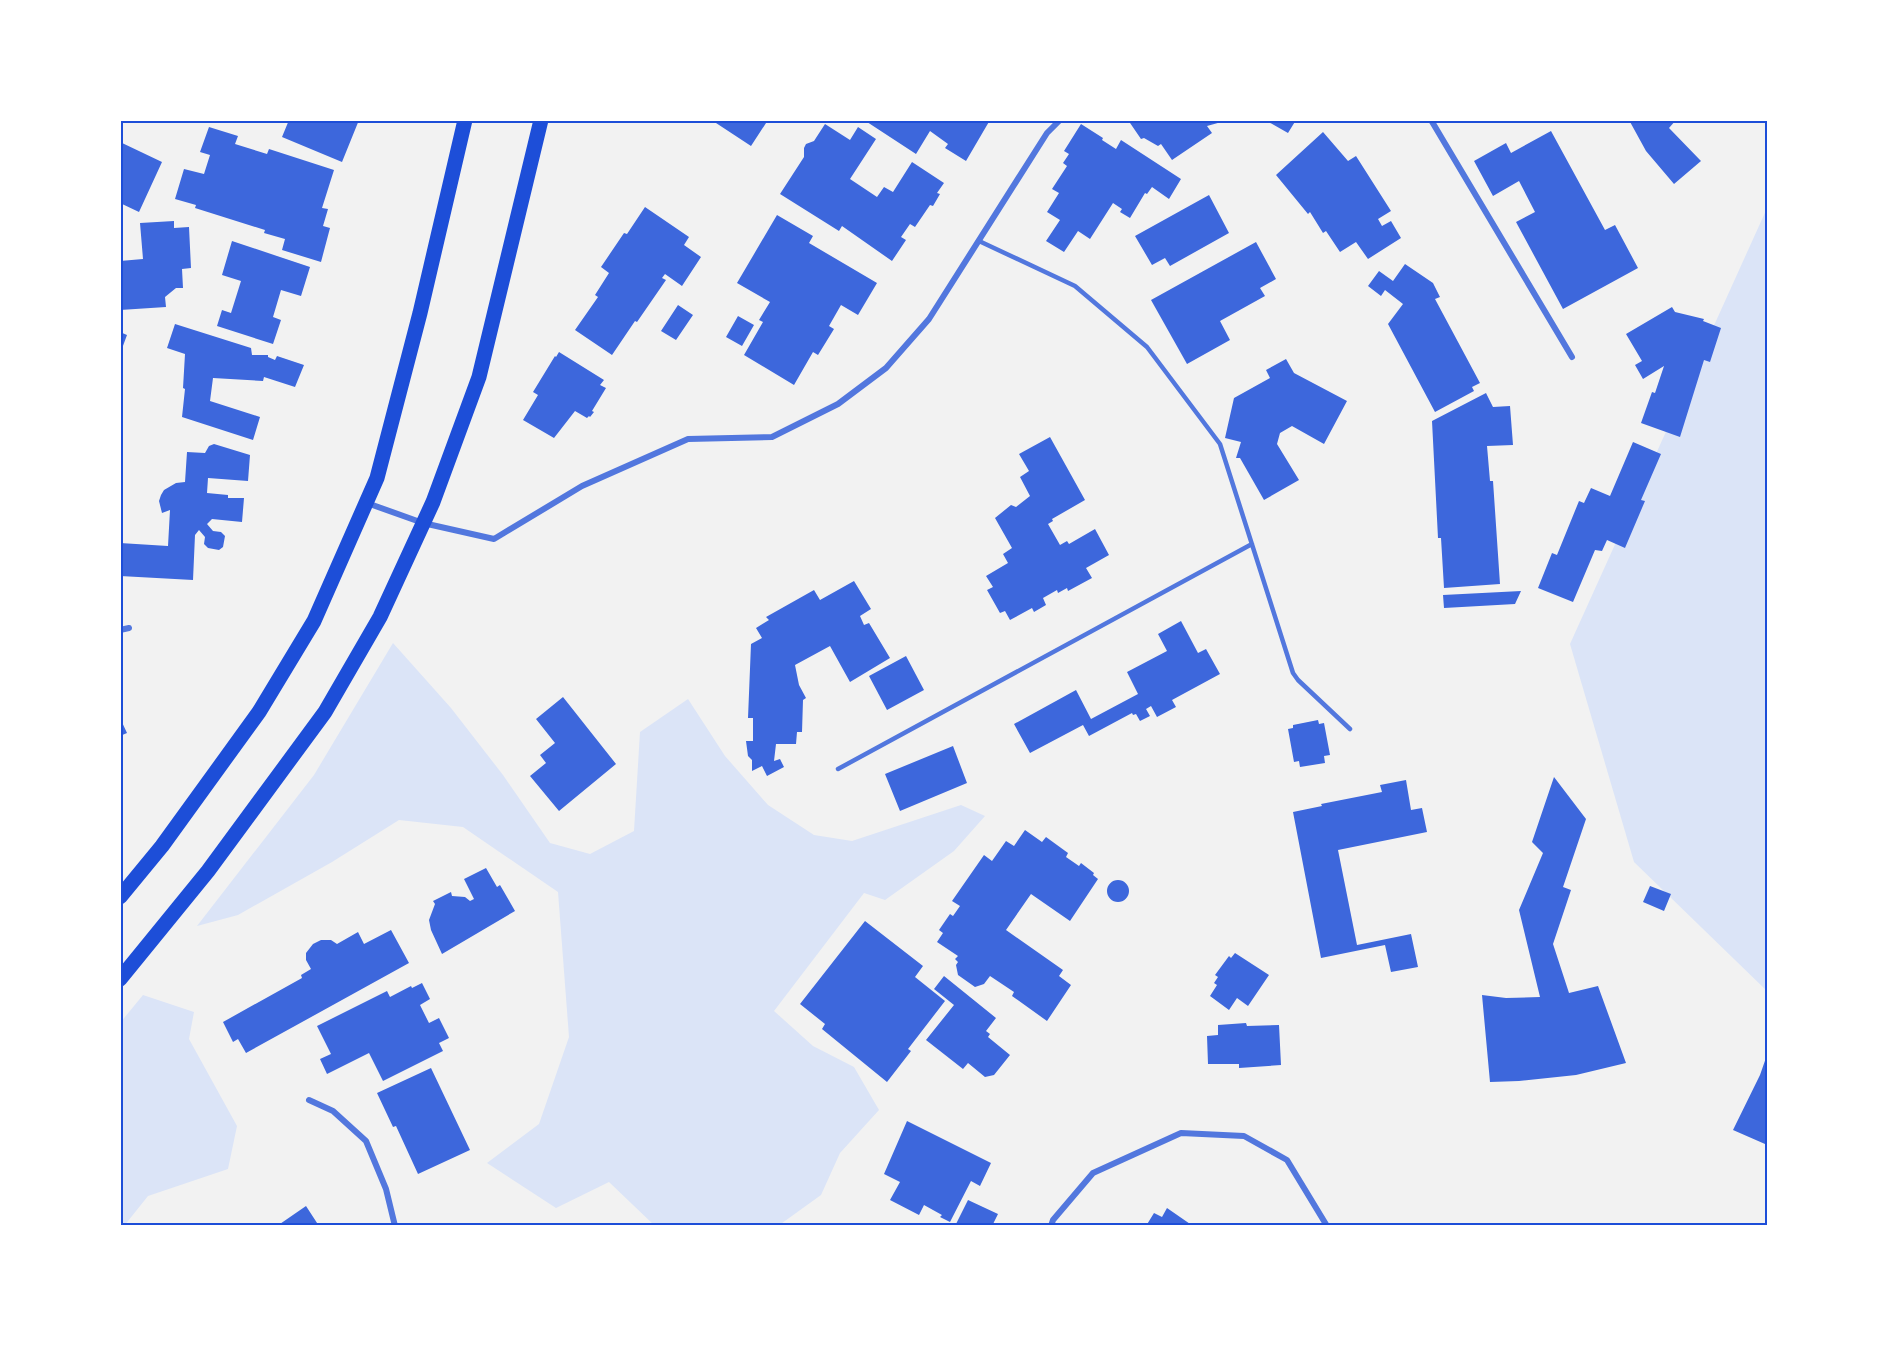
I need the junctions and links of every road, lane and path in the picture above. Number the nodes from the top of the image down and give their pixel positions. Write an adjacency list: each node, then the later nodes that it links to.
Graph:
1 (465, 120): 7 (main road)
2 (542, 120): 8 (main road)
3 (1060, 120): 5 (street)
4 (1431, 120): 6 (street)
5 (979, 241): 8 (street); 9 (lane)
6 (1572, 357)
7 (366, 503): 8 (street); 14 (main road)
8 (423, 524): 15 (main road)
9 (1251, 544): 12 (lane); 13 (lane)
10 (129, 628): 11 (street)
11 (120, 630)
12 (1350, 729)
13 (838, 769)
14 (120, 897)
15 (120, 979)
16 (309, 1100): 17 (street)
17 (395, 1226)
18 (1051, 1226): 19 (street)
19 (1327, 1226)

